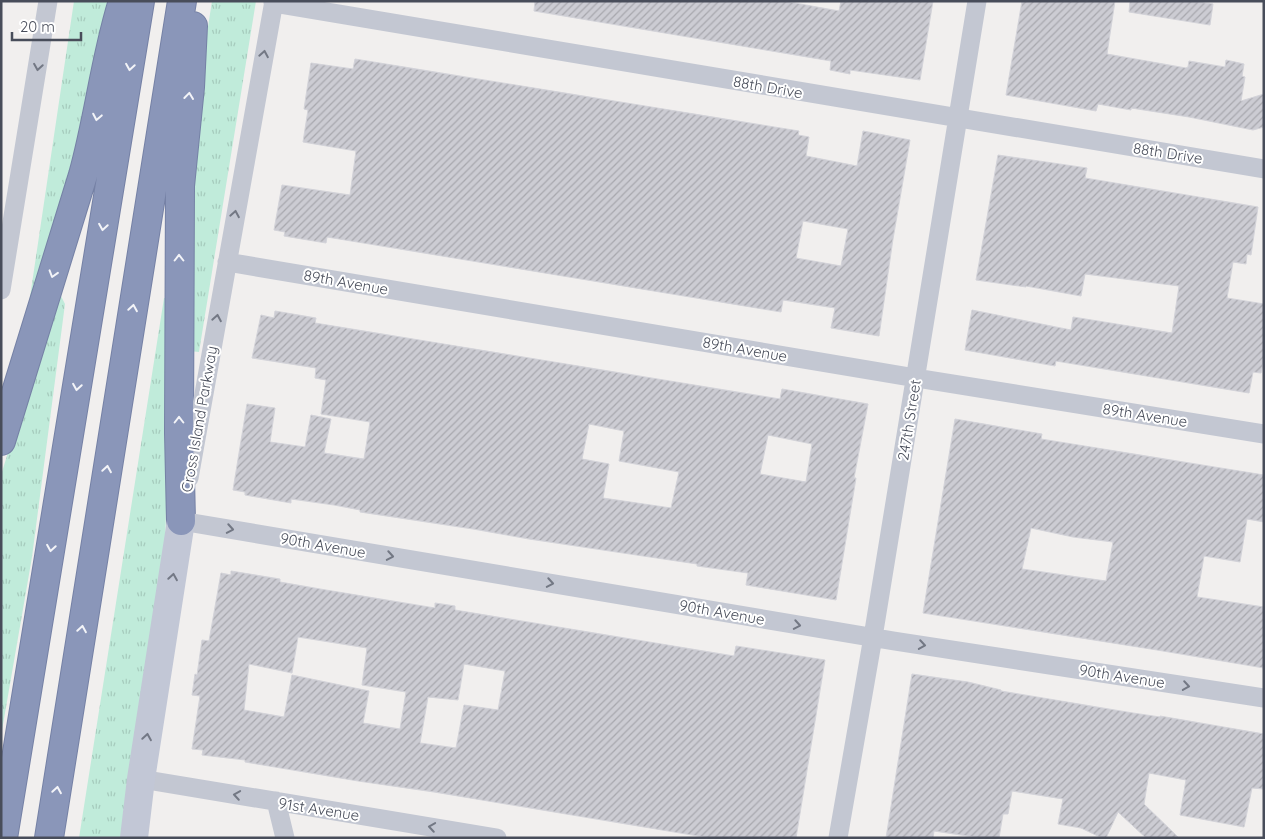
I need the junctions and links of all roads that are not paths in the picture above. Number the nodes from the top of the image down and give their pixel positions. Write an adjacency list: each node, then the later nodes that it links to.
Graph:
1 (48, 1): 10 (street, one-way to 10)
2 (122, 1): 15 (highway, one-way to 15)
3 (140, 1): 21 (highway, one-way to 21)
4 (182, 1): 22 (highway, one-way to 4)
5 (194, 1): 16 (highway, one-way to 5)
6 (977, 1): 8 (street, 247th Street)
7 (274, 2): 8 (street, 88th Drive); 11 (street, Cross Island Parkway, one-way to 7)
8 (958, 119): 9 (street, 88th Drive); 13 (street, 247th Street)
9 (1264, 169)
10 (6, 226): 12 (street)
11 (227, 262): 13 (street, 89th Avenue); 16 (street, Cross Island Parkway, one-way to 11)
12 (1, 290)
13 (916, 378): 14 (street, 89th Avenue); 17 (street, 247th Street)
14 (1264, 434)
15 (1, 442)
16 (181, 522): 17 (street, 90th Avenue, one-way to 17); 19 (street, Cross Island Parkway, one-way to 16)
17 (874, 637): 18 (street, 90th Avenue, one-way to 18); 26 (street, 247th Street)
18 (1264, 698)
19 (141, 779): 20 (street, 91st Avenue, one-way to 19); 23 (street, Cross Island Parkway)
20 (276, 802): 24 (street); 25 (street, 91st Avenue, one-way to 20)
21 (3, 838)
22 (49, 838)
23 (134, 838)
24 (285, 838)
25 (498, 838)
26 (838, 838)

